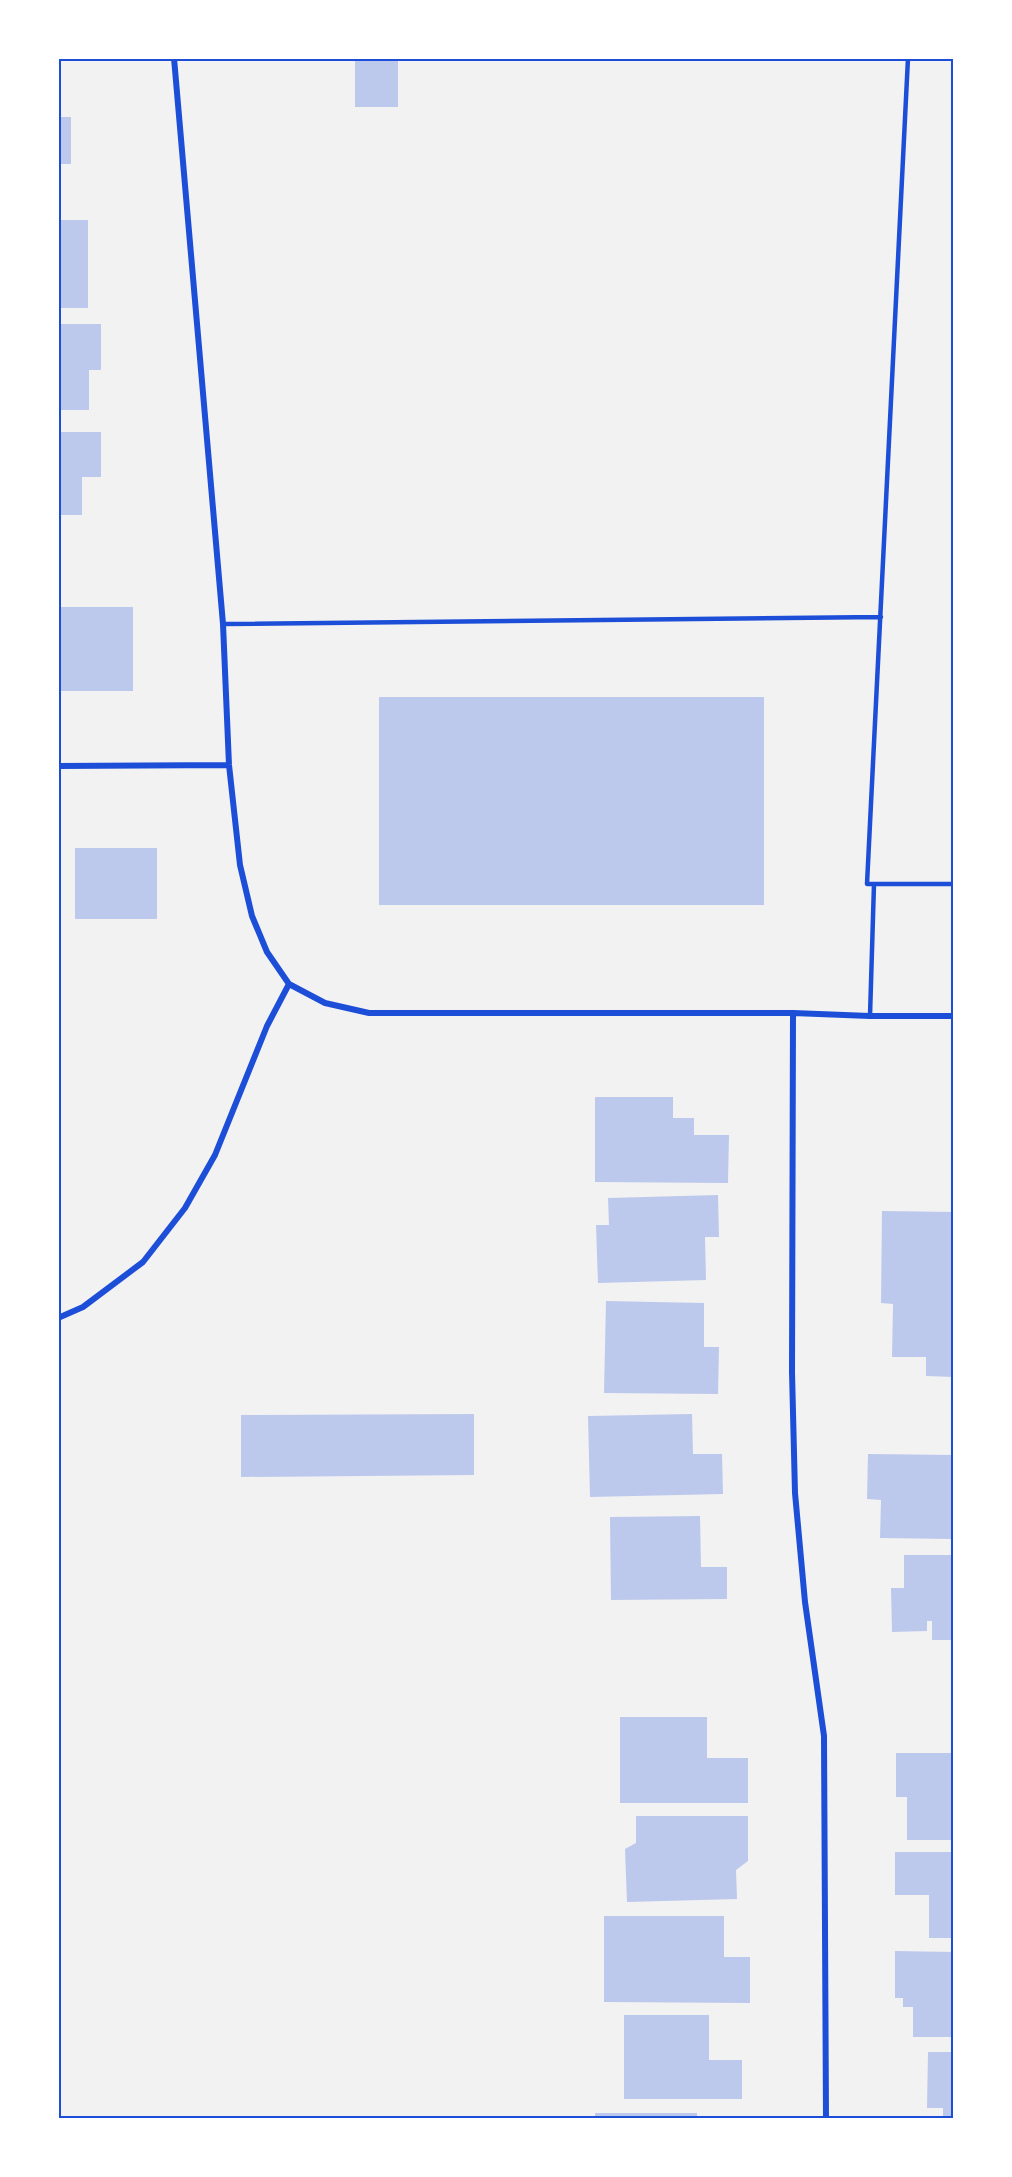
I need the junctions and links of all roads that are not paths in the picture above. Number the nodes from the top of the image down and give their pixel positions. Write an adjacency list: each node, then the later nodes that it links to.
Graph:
1 (174, 58): 4 (street)
2 (909, 58): 3 (lane)
3 (881, 616): 4 (lane); 7 (lane)
4 (223, 624): 5 (street)
5 (229, 765): 6 (street); 9 (street)
6 (58, 766)
7 (874, 884): 8 (lane); 11 (lane)
8 (954, 884)
9 (290, 984): 10 (street); 13 (street)
10 (793, 1013): 11 (street); 14 (street)
11 (870, 1016): 12 (street)
12 (954, 1016)
13 (58, 1318)
14 (825, 2118)

